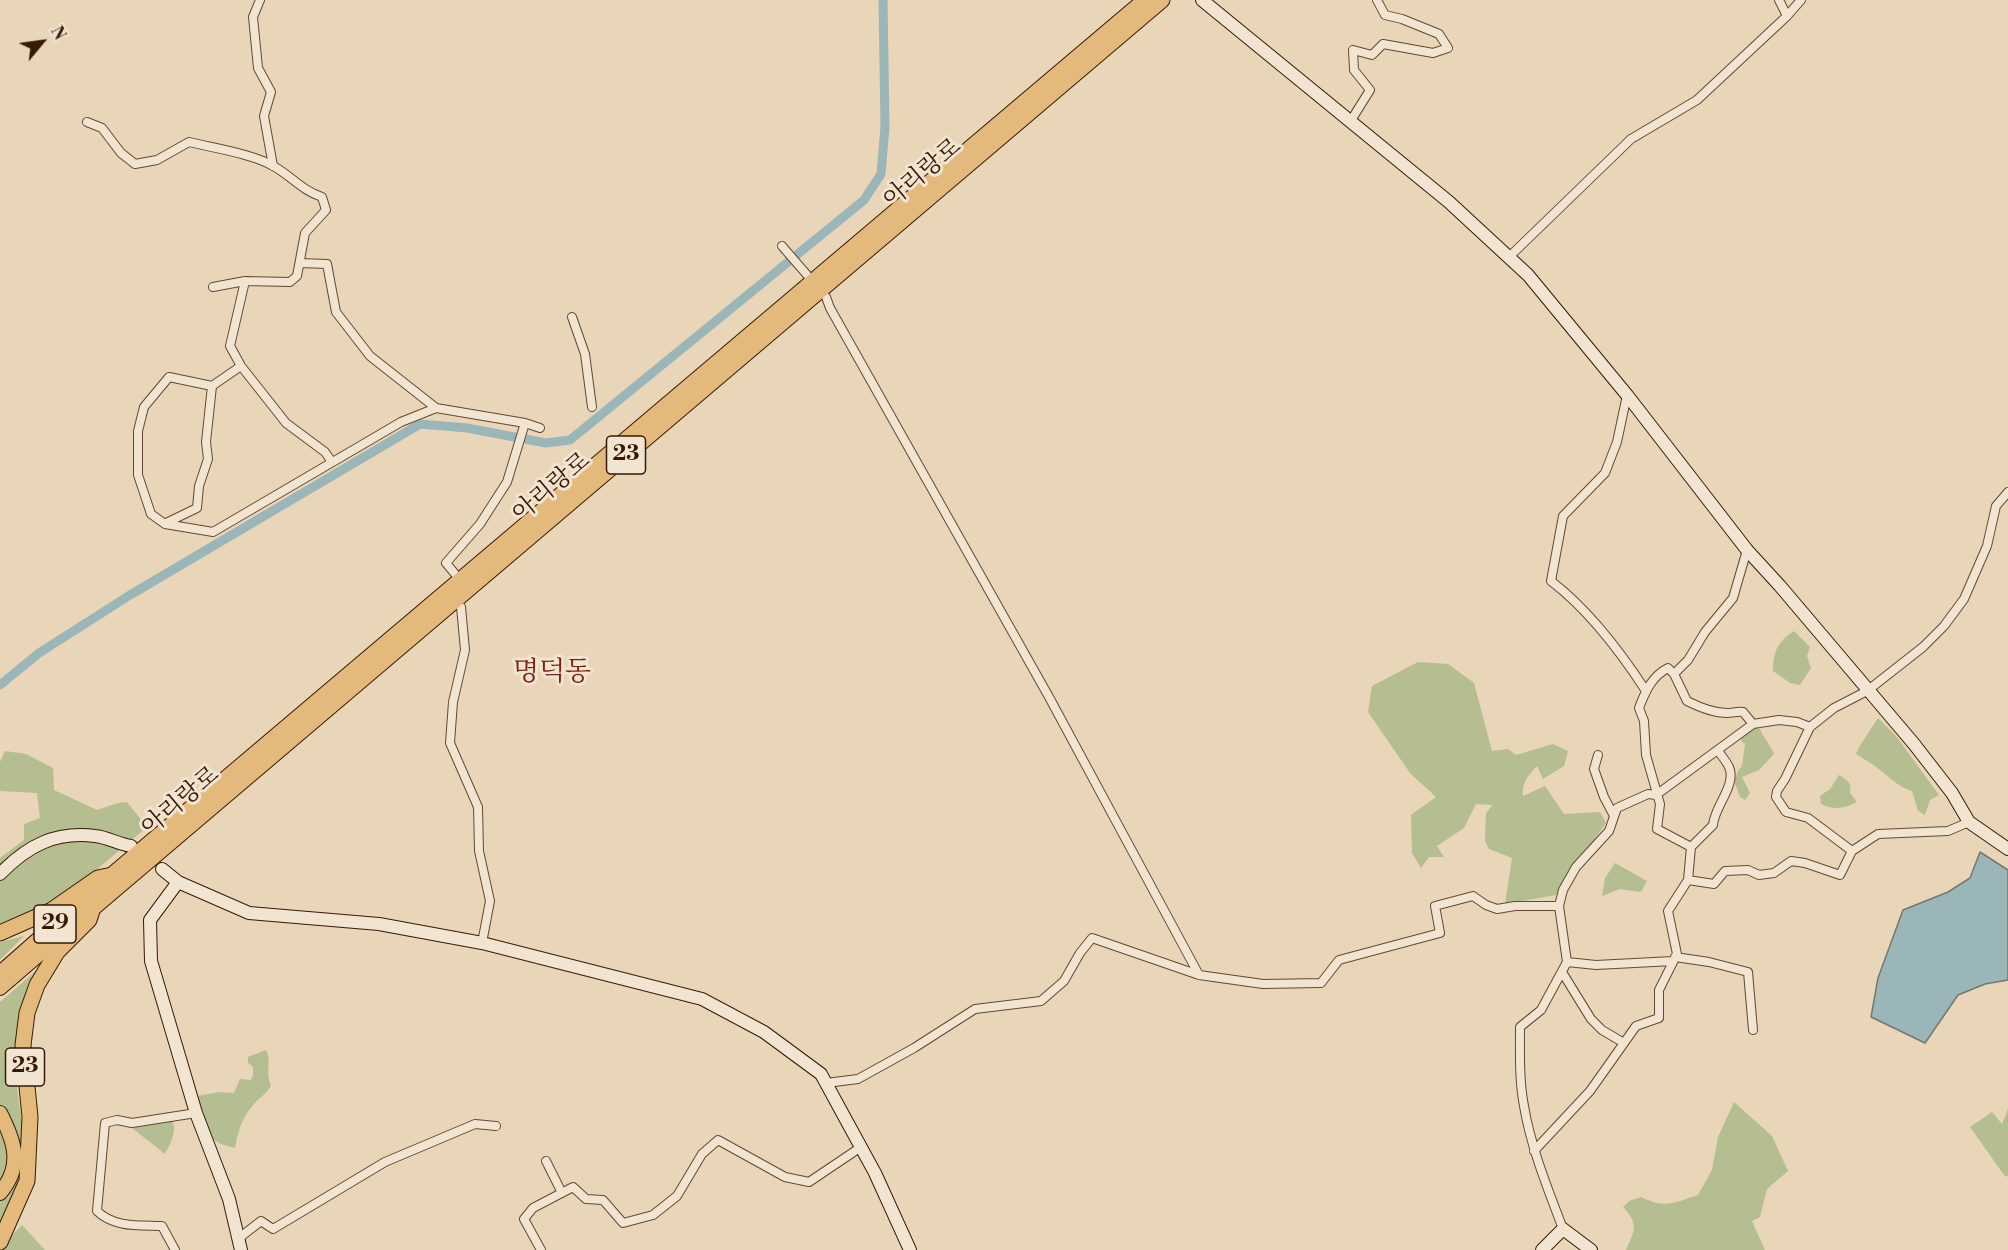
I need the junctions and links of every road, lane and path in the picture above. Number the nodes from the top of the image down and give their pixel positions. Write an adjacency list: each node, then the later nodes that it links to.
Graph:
1 (260, 0): 10 (street)
2 (1202, 0): 9 (street)
3 (1377, 0): 9 (street)
4 (1779, 0): 7 (street)
5 (1802, 0): 7 (street)
6 (1156, 1): 48 (highway, 아리랑로 / 23); 52 (highway, 아리랑로 / 23)
7 (1787, 16): 12 (street)
8 (87, 122): 10 (street)
9 (1350, 122): 12 (street)
10 (273, 166): 13 (street)
11 (784, 248): 14 (street)
12 (1509, 257): 21 (street)
13 (300, 263): 15 (street); 23 (street)
14 (808, 276)
15 (245, 281): 16 (street); 19 (street)
16 (213, 287)
17 (826, 297): 59 (street)
18 (572, 317): 22 (street)
19 (241, 366): 20 (street); 26 (street)
20 (212, 386): 28 (street); 28 (street)
21 (1627, 395): 29 (street); 33 (street)
22 (592, 407)
23 (436, 408): 24 (street); 26 (street)
24 (525, 427): 25 (street); 30 (street)
25 (540, 428)
26 (333, 462): 28 (street)
27 (2008, 492): 34 (street)
28 (165, 524)
29 (1747, 550): 32 (street); 34 (street)
30 (456, 575)
31 (461, 607): 54 (street)
32 (1674, 674): 33 (street); 35 (street)
33 (1646, 691): 39 (street)
34 (1867, 691): 36 (street); 41 (street)
35 (1753, 724): 36 (street); 37 (street)
36 (1810, 727): 45 (street)
37 (1718, 751): 39 (street); 43 (street)
38 (1598, 755): 40 (street)
39 (1656, 795): 40 (street); 43 (street)
40 (1614, 816): 51 (street)
41 (1969, 822): 44 (street); 45 (street)
42 (131, 846): 47 (street)
43 (1691, 847): 49 (street)
44 (2008, 849)
45 (1852, 851): 49 (street)
46 (162, 869): 50 (street)
47 (0, 874)
48 (112, 875): 53 (highway, 23); 58 (main road, 아리랑로 / 29)
49 (1688, 880): 55 (street)
50 (178, 882): 54 (street); 65 (street)
51 (1560, 906): 56 (street); 59 (street)
52 (93, 908): 60 (main road, 아리랑로 / 29); 73 (highway, 23)
53 (0, 933)
54 (482, 943): 63 (street)
55 (1674, 959): 56 (street); 61 (street); 62 (street)
56 (1567, 962): 57 (street)
57 (1562, 972): 62 (street); 68 (street)
58 (0, 973)
59 (1199, 975): 63 (street)
60 (0, 988)
61 (1753, 1030)
62 (1624, 1043): 68 (street)
63 (826, 1083): 67 (street)
64 (0, 1113): 70 (main road)
65 (196, 1113): 74 (street); 75 (street)
66 (496, 1126): 74 (street)
67 (861, 1147): 71 (street); 77 (street)
68 (1534, 1151): 72 (street)
69 (546, 1161): 71 (street)
70 (0, 1193)
71 (562, 1193): 76 (street)
72 (1563, 1229): 78 (street); 79 (street)
73 (0, 1242)
74 (241, 1246)
75 (175, 1250)
76 (540, 1250)
77 (910, 1250)
78 (1542, 1250)
79 (1591, 1250)

